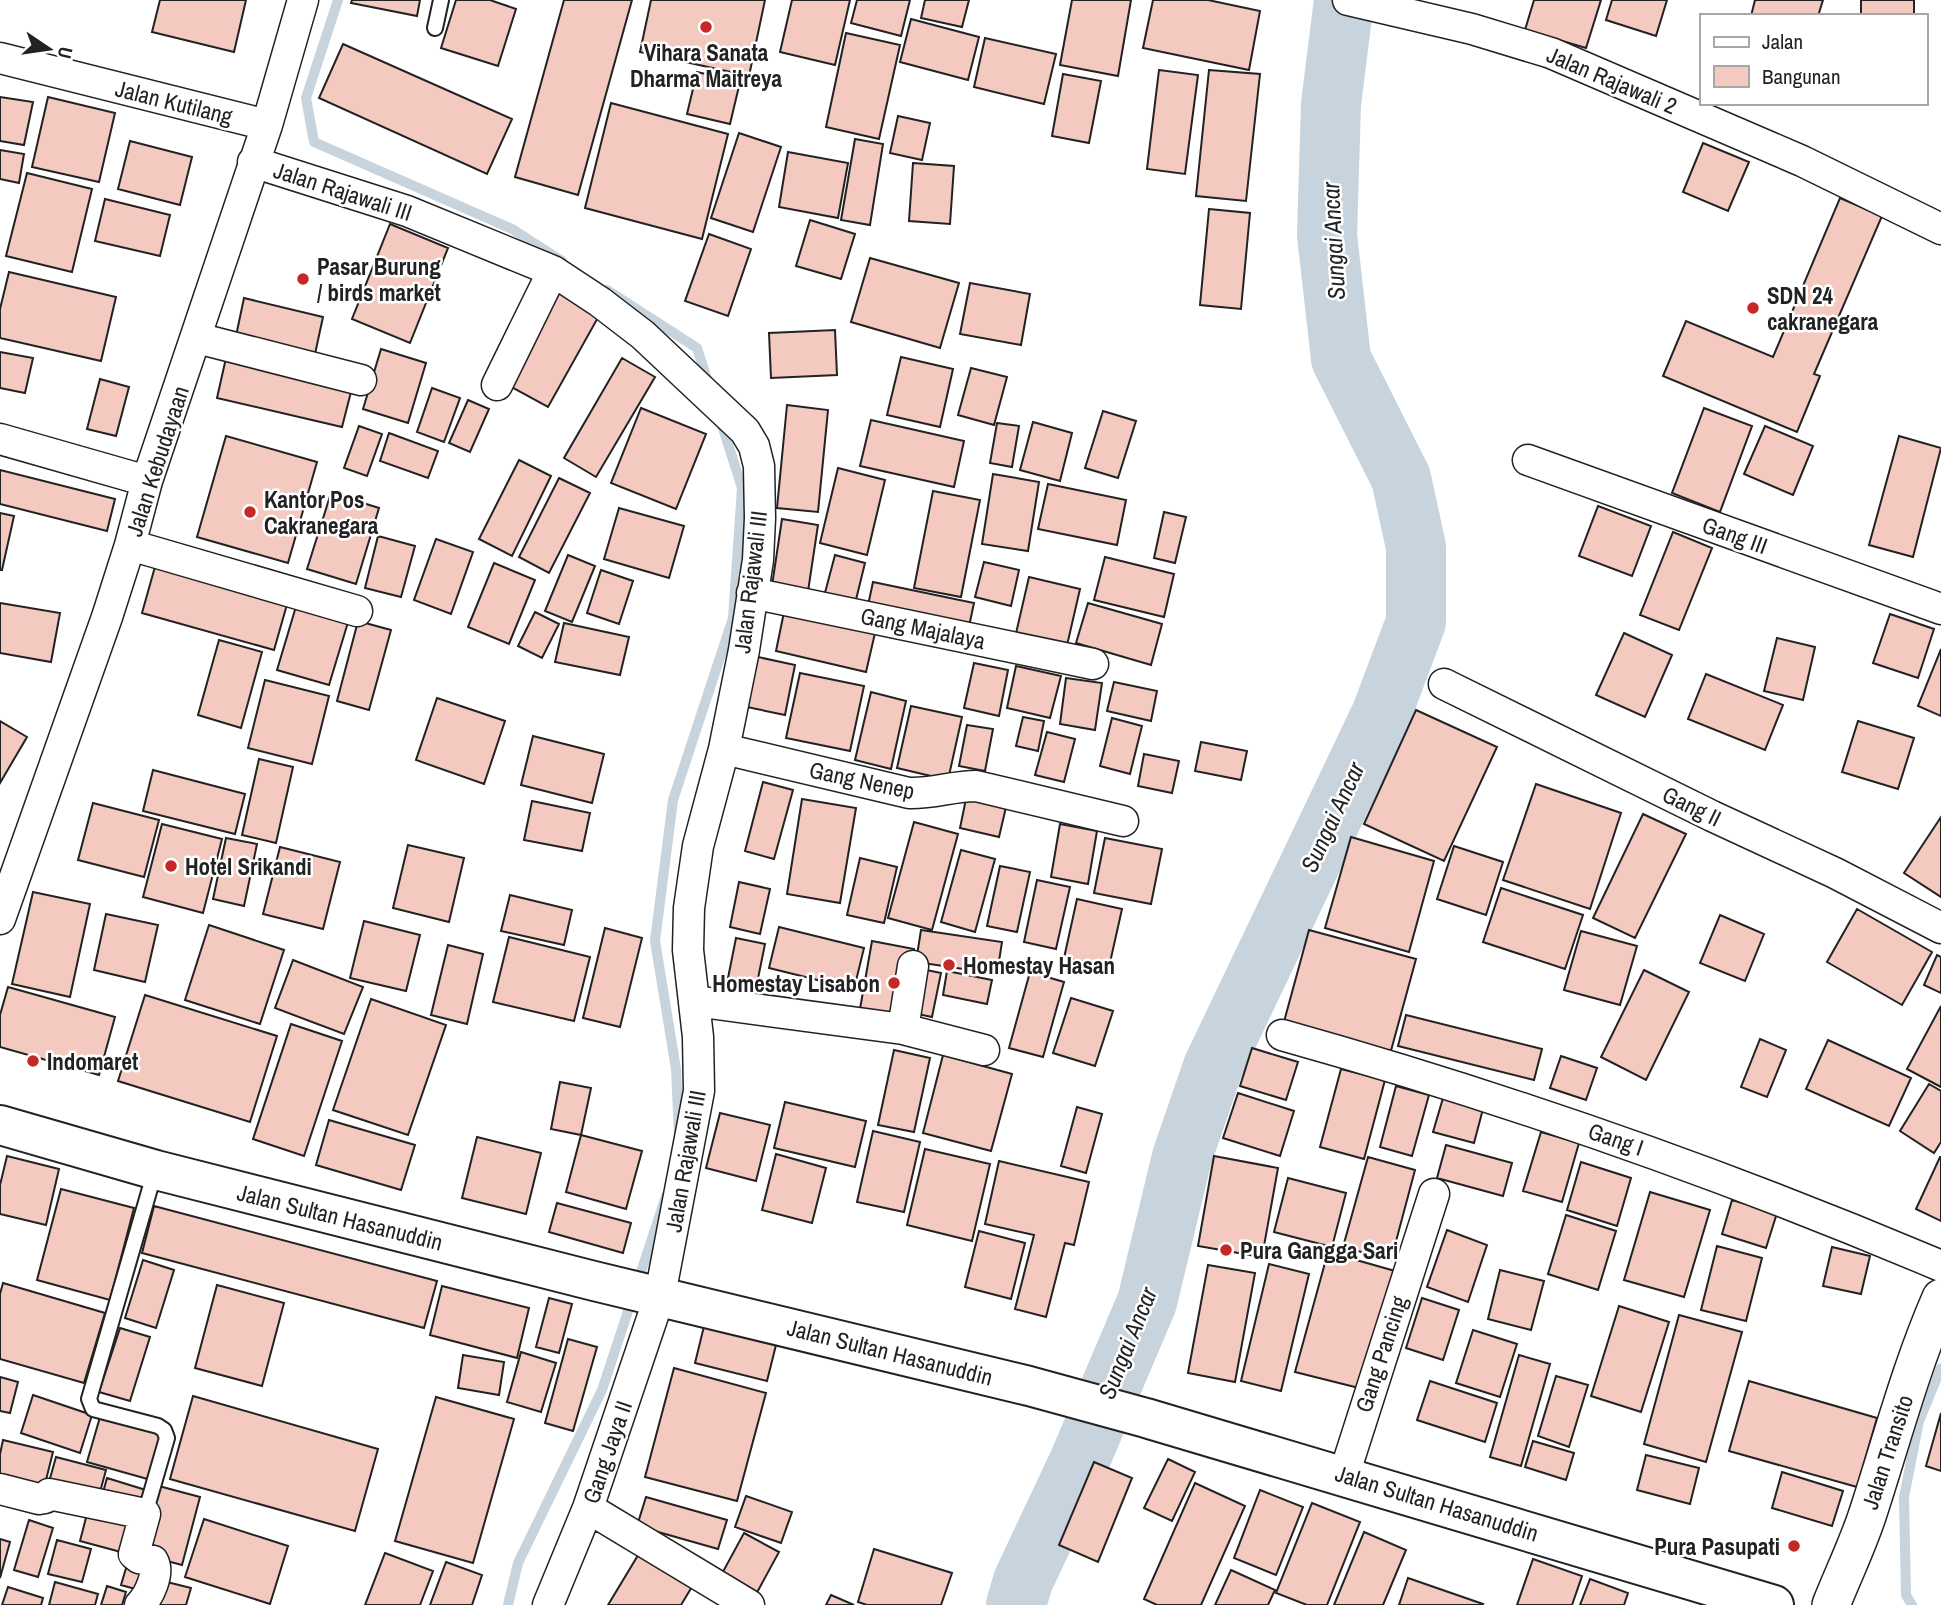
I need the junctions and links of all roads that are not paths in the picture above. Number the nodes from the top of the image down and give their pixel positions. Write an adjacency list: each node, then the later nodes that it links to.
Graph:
1 (303, 0): 6 (street, Jalan Kebudayaan)
2 (441, 0): 4 (lane)
3 (1348, 0): 8 (street, Jalan Rajawali 2)
4 (435, 28)
5 (0, 58): 6 (street, Jalan Kutilang)
6 (267, 125): 7 (street, Jalan Kebudayaan)
7 (253, 162): 9 (street, Jalan Rajawali III); 10 (street, Jalan Kebudayaan)
8 (1941, 229)
9 (553, 271): 12 (street); 17 (street, Jalan Rajawali III)
10 (197, 338): 11 (street); 15 (street, Jalan Kebudayaan)
11 (361, 380)
12 (497, 385)
13 (0, 439): 15 (street)
14 (1528, 460): 18 (street, Gang III)
15 (147, 481): 16 (street, Jalan Kebudayaan)
16 (130, 545): 19 (street); 24 (street, Jalan Kebudayaan)
17 (752, 593): 20 (street, Gang Majalaya); 22 (street, Jalan Rajawali III)
18 (1941, 609)
19 (357, 611)
20 (1093, 664)
21 (1444, 684): 25 (street, Gang II)
22 (724, 749): 23 (street, Gang Nenep); 27 (street, Jalan Rajawali III)
23 (1124, 821)
24 (0, 919)
25 (1941, 928)
26 (913, 966): 28 (street)
27 (695, 1001): 28 (street); 35 (street, Jalan Rajawali III)
28 (903, 1029): 30 (street)
29 (1282, 1035): 34 (street, Gang I)
30 (984, 1051)
31 (2, 1133): 32 (main road, Jalan Sultan Hasanuddin)
32 (156, 1170): 35 (main road, Jalan Sultan Hasanuddin); 40 (lane)
33 (1434, 1194): 37 (street, Gang Pancing)
34 (1941, 1266)
35 (653, 1294): 37 (main road, Jalan Sultan Hasanuddin); 39 (street, Gang Jaya II)
36 (1936, 1324): 45 (street, Jalan Transito)
37 (1344, 1475): 44 (main road, Jalan Sultan Hasanuddin)
38 (0, 1489): 40 (street)
39 (588, 1508): 42 (street, Gang Jaya II); 43 (street)
40 (145, 1514): 41 (street)
41 (140, 1605)
42 (548, 1605)
43 (749, 1605)
44 (1774, 1605)
45 (1831, 1605)

